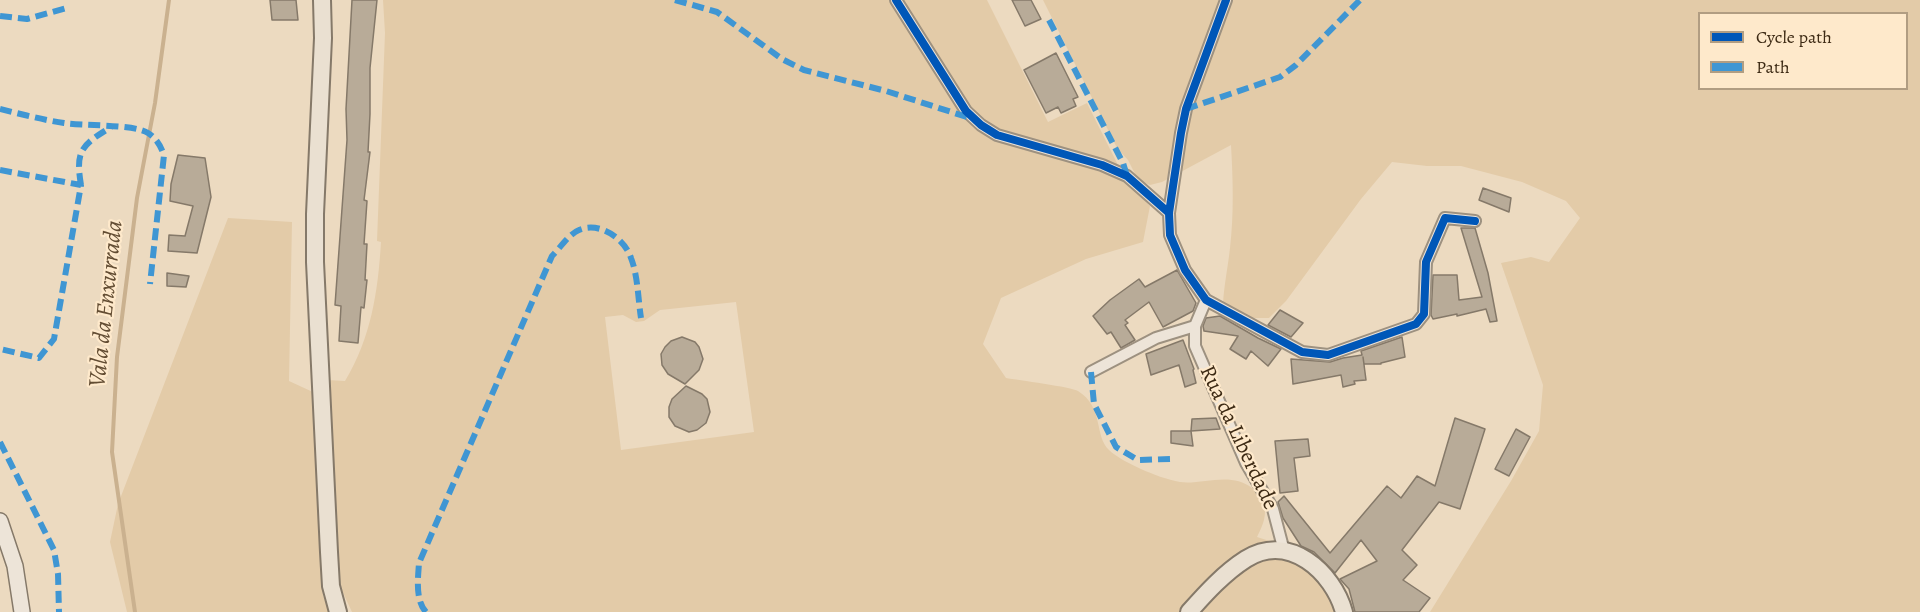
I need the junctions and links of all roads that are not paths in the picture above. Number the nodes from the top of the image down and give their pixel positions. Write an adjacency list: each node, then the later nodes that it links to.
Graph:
1 (322, 0): 12 (main road)
2 (896, 0): 4 (street)
3 (1226, 0): 4 (street)
4 (1169, 213): 6 (street)
5 (1475, 221): 6 (street)
6 (1206, 300): 7 (street)
7 (1195, 326): 8 (street); 10 (street, Rua da Liberdade)
8 (1091, 372)
9 (0, 521): 11 (main road)
10 (1284, 551): 13 (main road); 14 (main road)
11 (22, 612)
12 (338, 612)
13 (1189, 612)
14 (1344, 612)

